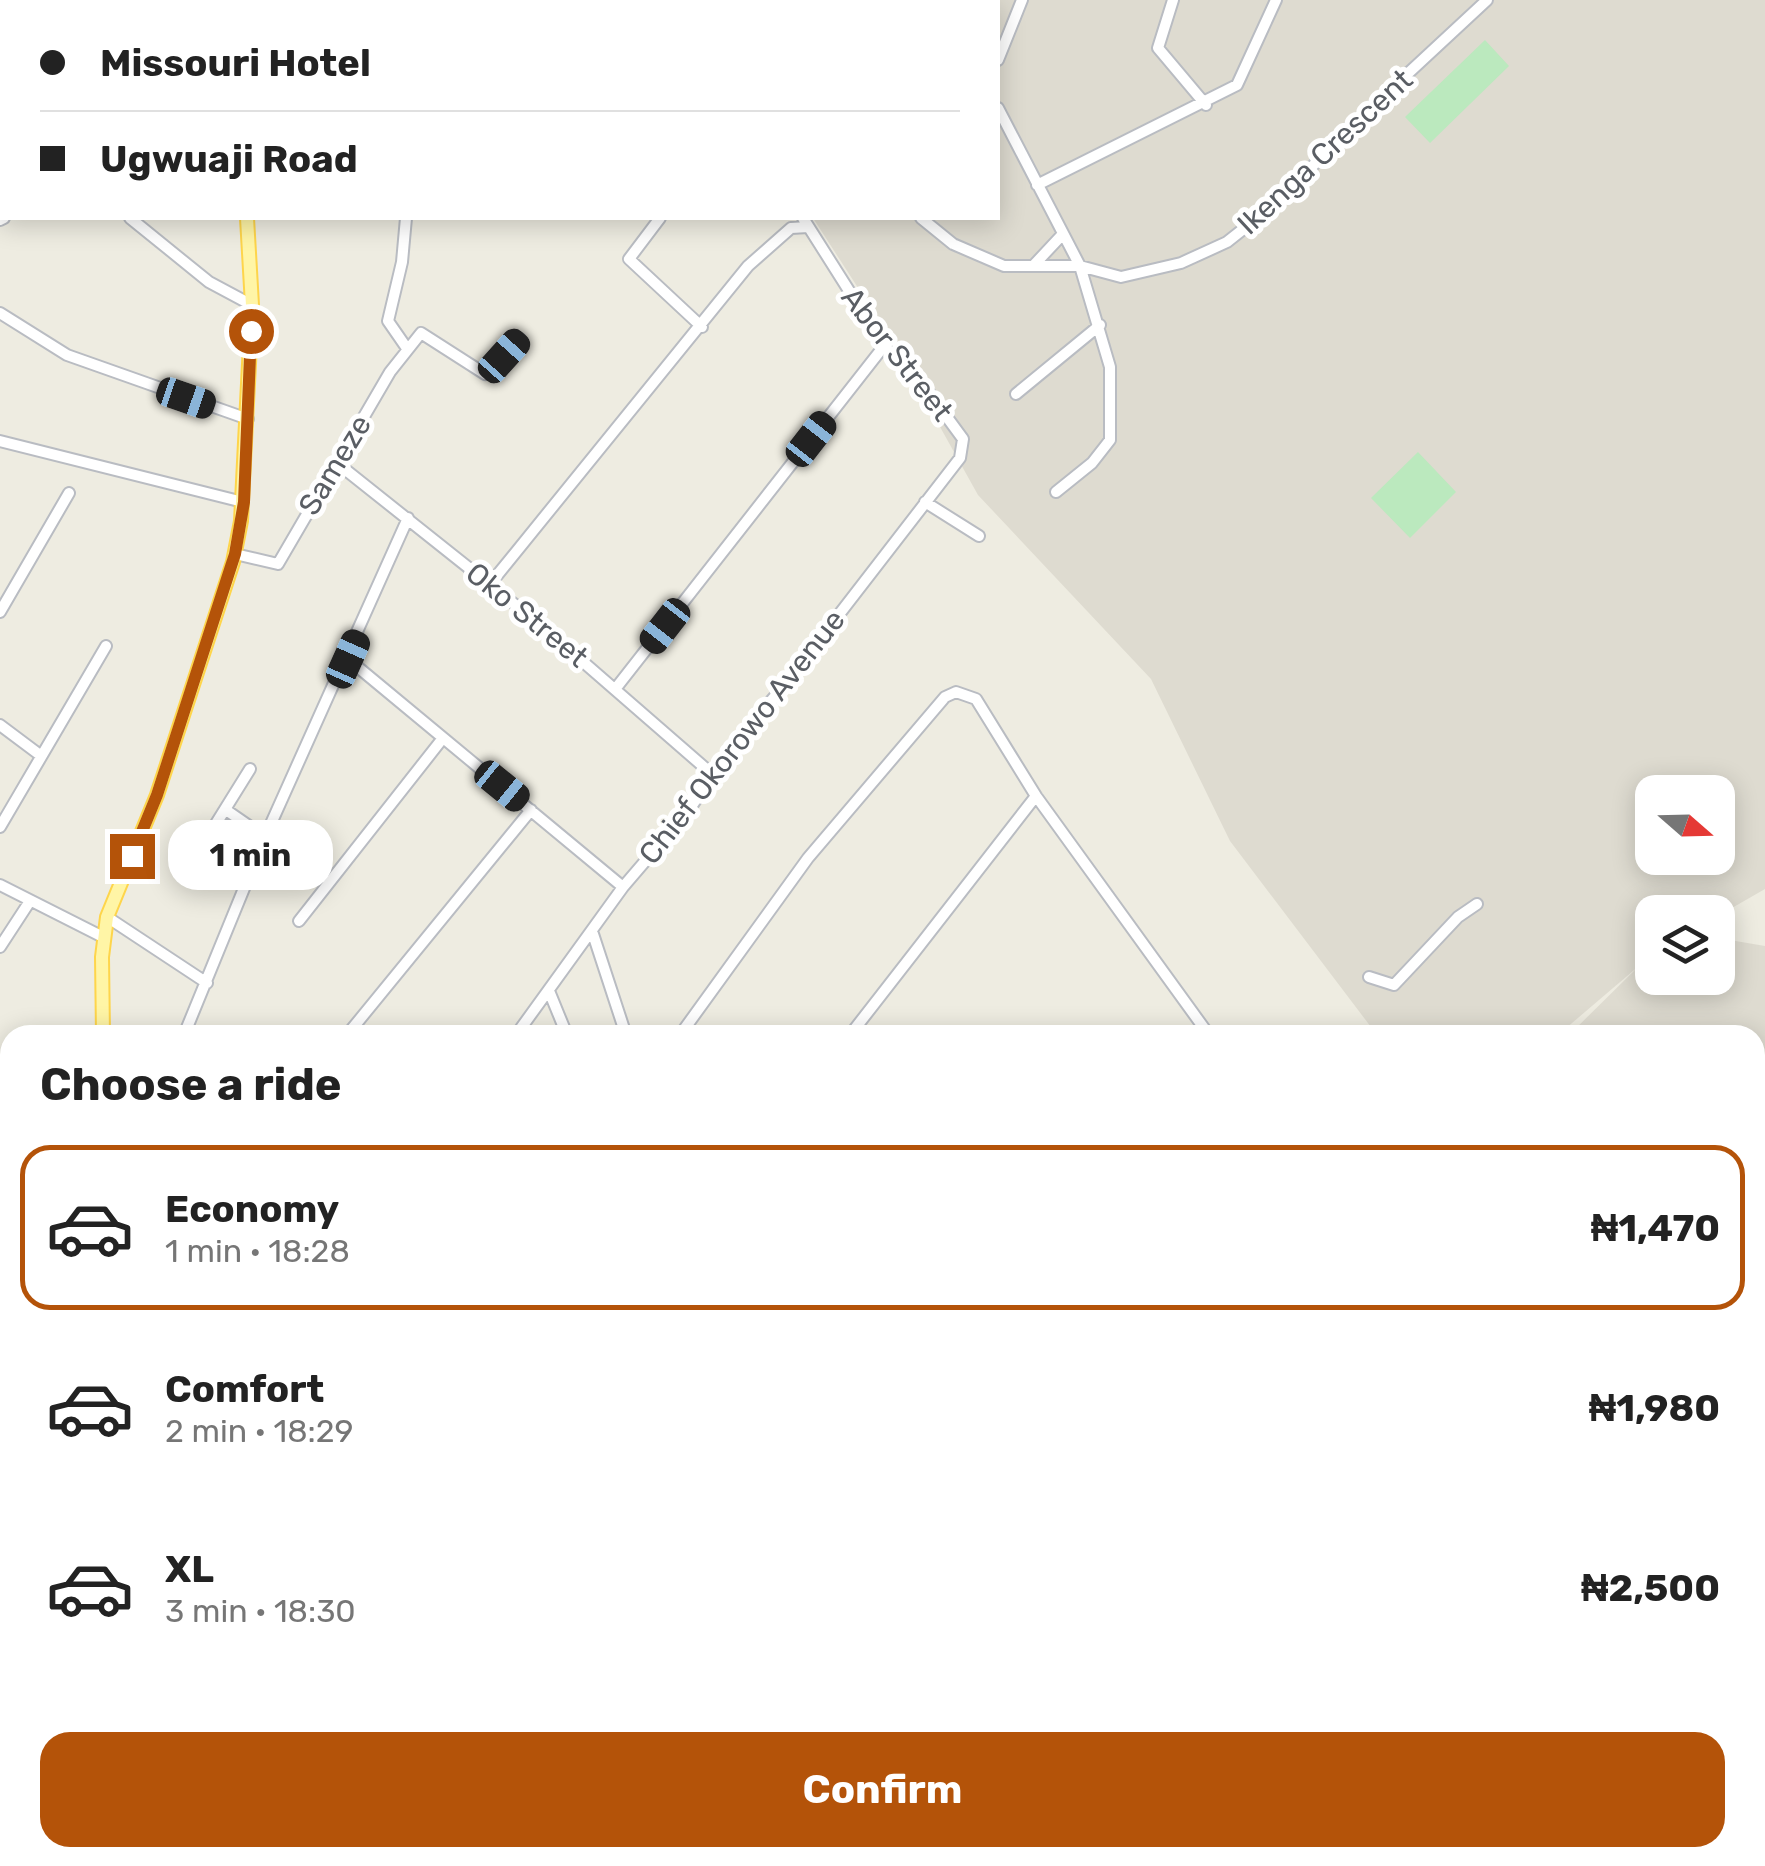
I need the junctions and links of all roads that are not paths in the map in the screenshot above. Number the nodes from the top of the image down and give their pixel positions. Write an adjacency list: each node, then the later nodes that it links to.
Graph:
1 (1022, 0): 5 (street)
2 (1173, 0): 6 (street)
3 (1276, 0): 6 (street)
4 (1487, 0): 17 (street, Ikenga Crescent)
5 (1000, 55)
6 (1206, 104): 8 (street)
7 (1000, 112): 8 (street)
8 (1037, 186): 15 (street)
9 (132, 220): 18 (street)
10 (247, 220): 18 (main road)
11 (406, 220): 24 (street)
12 (658, 220): 21 (street)
13 (923, 220): 16 (street, Ikenga Crescent)
14 (806, 222): 21 (street); 23 (street, Abor Street)
15 (1062, 235): 16 (street); 17 (street)
16 (1033, 266): 17 (street, Ikenga Crescent)
17 (1080, 266): 20 (street)
18 (252, 305): 26 (main road)
19 (0, 314): 26 (street)
20 (1100, 325): 25 (street); 30 (street)
21 (702, 326): 37 (street)
22 (520, 339): 24 (street, Sameze)
23 (884, 346): 27 (street, Abor Street); 41 (street)
24 (406, 347): 29 (street, Sameze)
25 (1016, 394)
26 (248, 419): 32 (main road)
27 (963, 439): 33 (street, Chief Okorowo Avenue)
28 (0, 441): 32 (street)
29 (337, 463): 34 (street, Oko Street); 36 (street, Sameze)
30 (1056, 492)
31 (69, 493): 38 (street)
32 (244, 502): 36 (main road)
33 (925, 502): 35 (street); 46 (street, Chief Okorowo Avenue)
34 (408, 518): 37 (street, Oko Street); 40 (street)
35 (980, 536)
36 (235, 554): 57 (main road)
37 (490, 584): 41 (street, Oko Street)
38 (0, 612)
39 (106, 646): 44 (street)
40 (348, 659): 43 (street); 51 (street)
41 (616, 688): 46 (street, Oko Street)
42 (0, 725): 44 (street)
43 (444, 738): 49 (street); 58 (street)
44 (40, 755): 50 (street)
45 (250, 768): 48 (street)
46 (712, 774): 54 (street, Chief Okorowo Avenue)
47 (1036, 796): 71 (street); 72 (street); 73 (street)
48 (226, 810): 51 (street); 52 (street)
49 (531, 810): 54 (street); 67 (street)
50 (0, 827)
51 (265, 837): 63 (street)
52 (199, 852)
53 (0, 885): 55 (street)
54 (623, 887): 59 (street, Chief Okorowo Avenue)
55 (30, 900): 60 (street); 61 (street)
56 (1477, 904): 62 (street)
57 (107, 916): 60 (main road); 63 (street)
58 (299, 921)
59 (593, 934): 64 (street, Chief Okorowo Avenue); 70 (street)
60 (103, 937): 65 (main road)
61 (0, 947)
62 (1368, 977)
63 (207, 982): 66 (street)
64 (549, 990): 68 (street, Chief Okorowo Avenue); 69 (street)
65 (103, 1025)
66 (188, 1025)
67 (355, 1025)
68 (523, 1025)
69 (563, 1025)
70 (623, 1025)
71 (687, 1025)
72 (858, 1025)
73 (1202, 1025)

